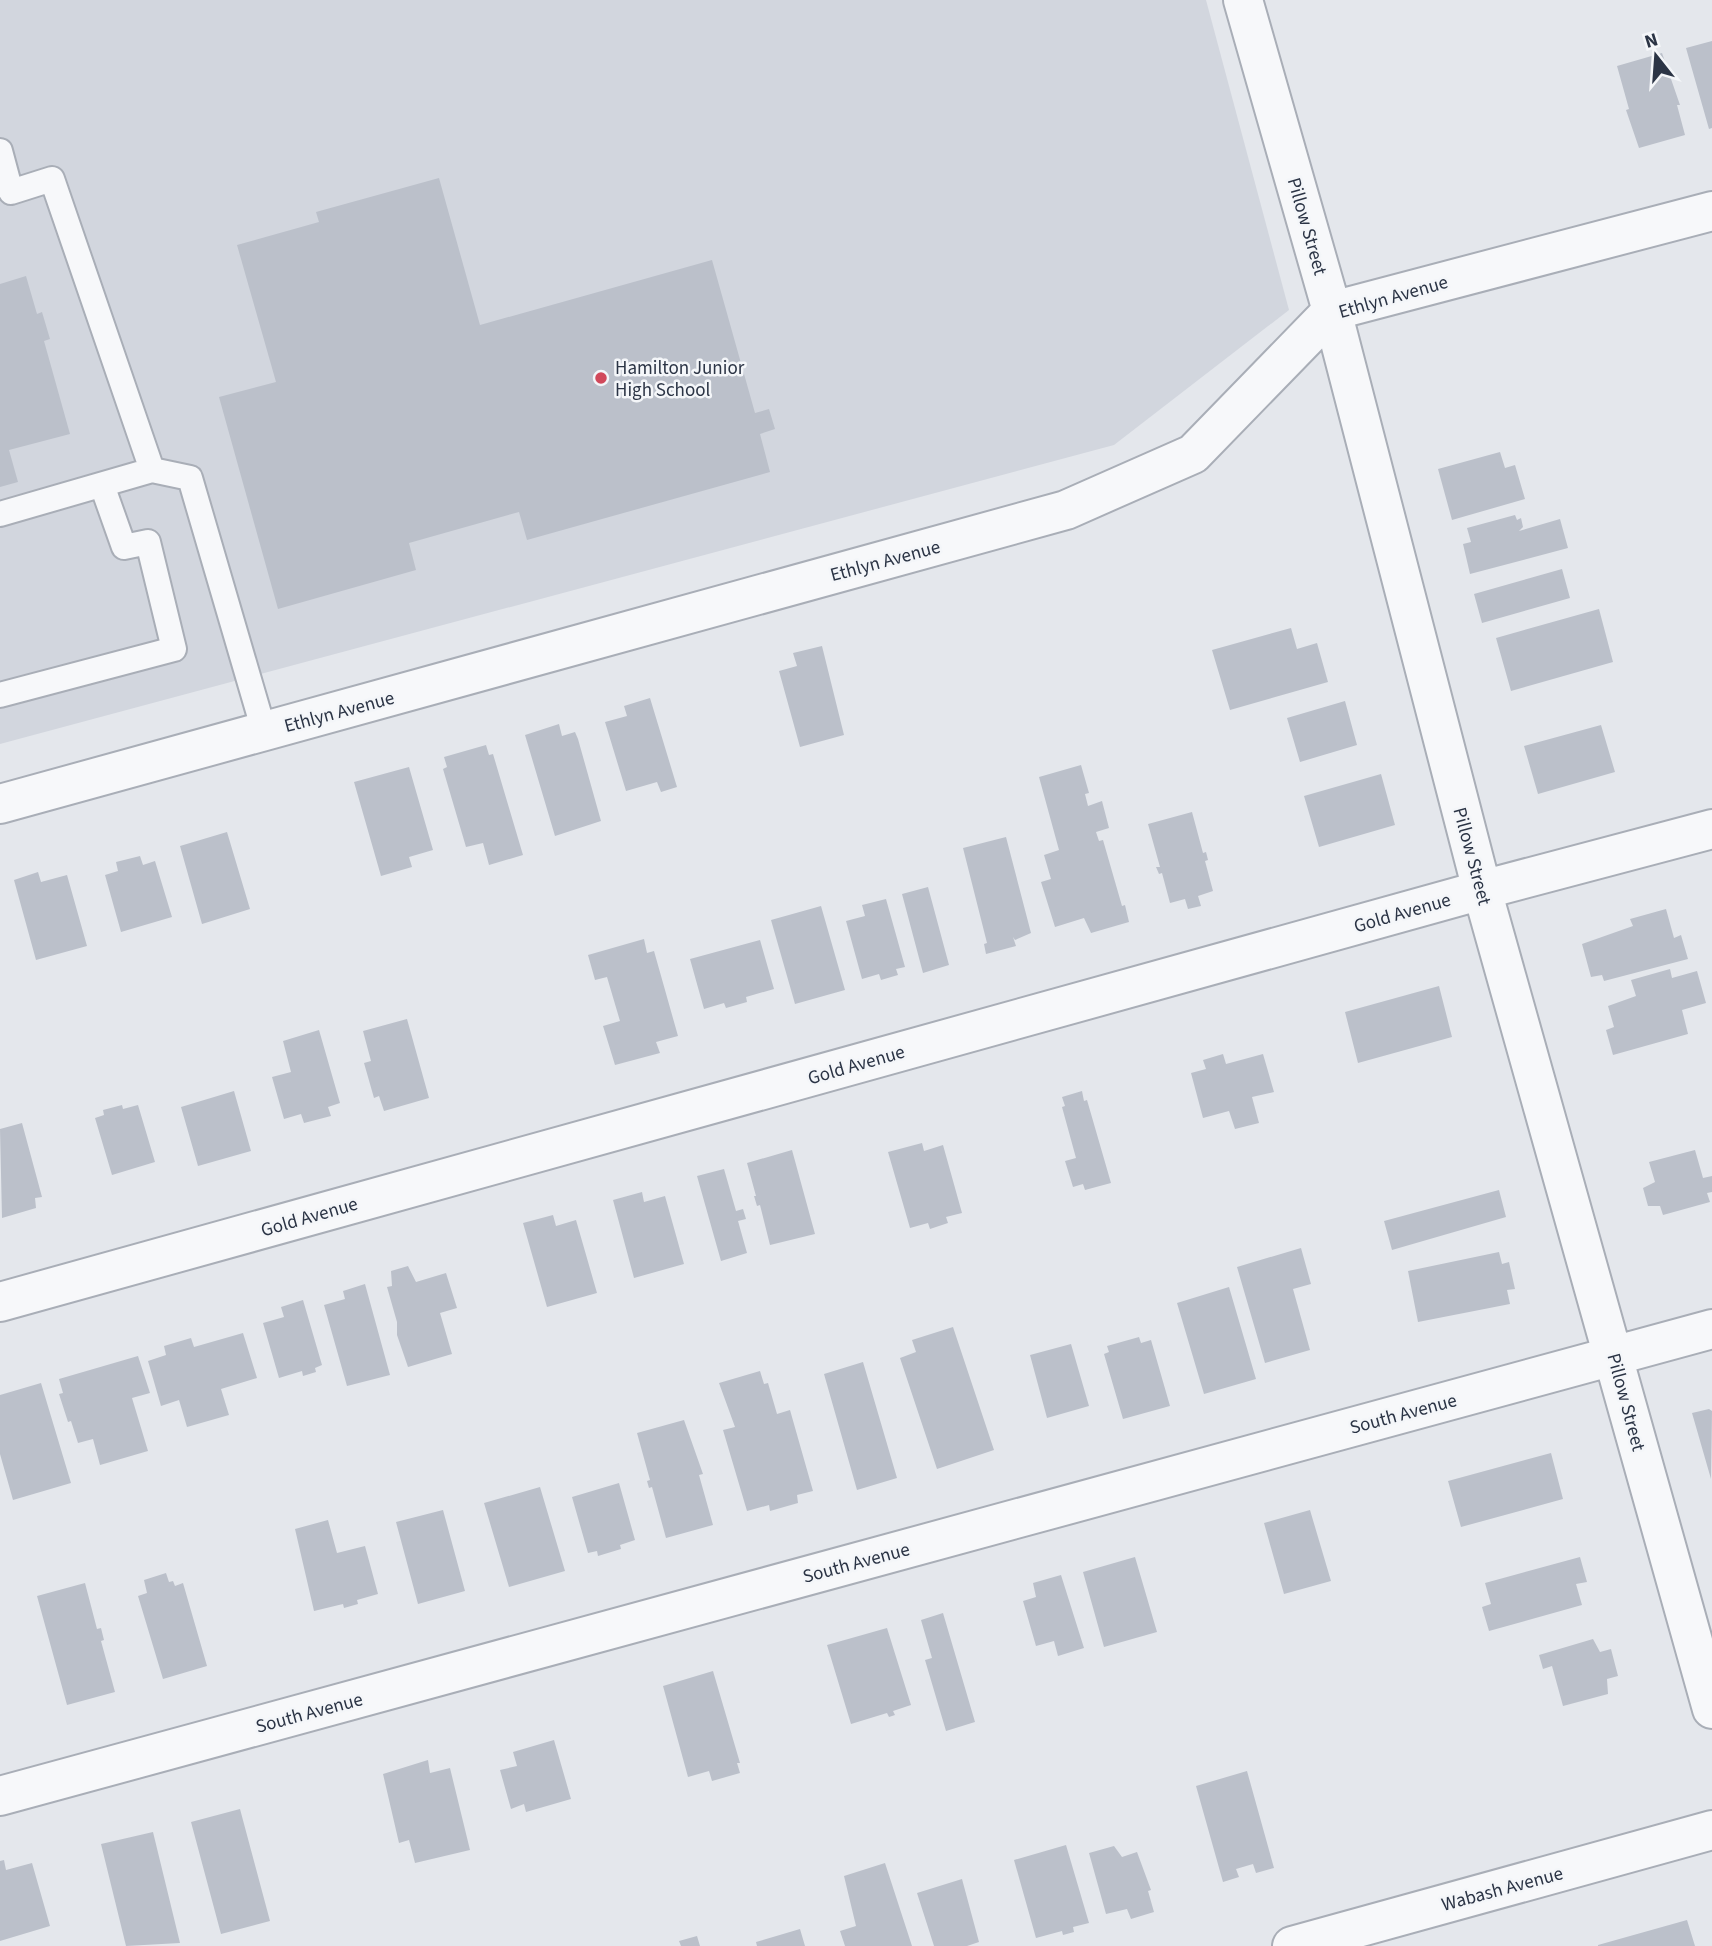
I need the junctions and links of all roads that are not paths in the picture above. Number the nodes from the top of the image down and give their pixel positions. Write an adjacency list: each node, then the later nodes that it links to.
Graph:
1 (1243, 0): 5 (street, Pillow Street)
2 (0, 150): 3 (lane)
3 (6, 194): 6 (lane)
4 (1712, 211): 5 (street, Ethlyn Avenue)
5 (1332, 312): 10 (street, Ethlyn Avenue); 13 (street, Pillow Street)
6 (152, 470): 7 (lane); 10 (lane)
7 (102, 485): 8 (lane); 9 (lane)
8 (0, 514)
9 (0, 695)
10 (264, 731): 11 (street, Ethlyn Avenue)
11 (0, 804)
12 (1712, 829): 13 (street, Gold Avenue)
13 (1482, 890): 14 (street, Gold Avenue); 16 (street, Pillow Street)
14 (0, 1303)
15 (1712, 1329): 16 (street, South Avenue)
16 (1614, 1355): 17 (street, Pillow Street); 18 (street, South Avenue)
17 (1712, 1709)
18 (0, 1796)
19 (1712, 1830): 20 (street, Wabash Avenue)
20 (1292, 1946)

